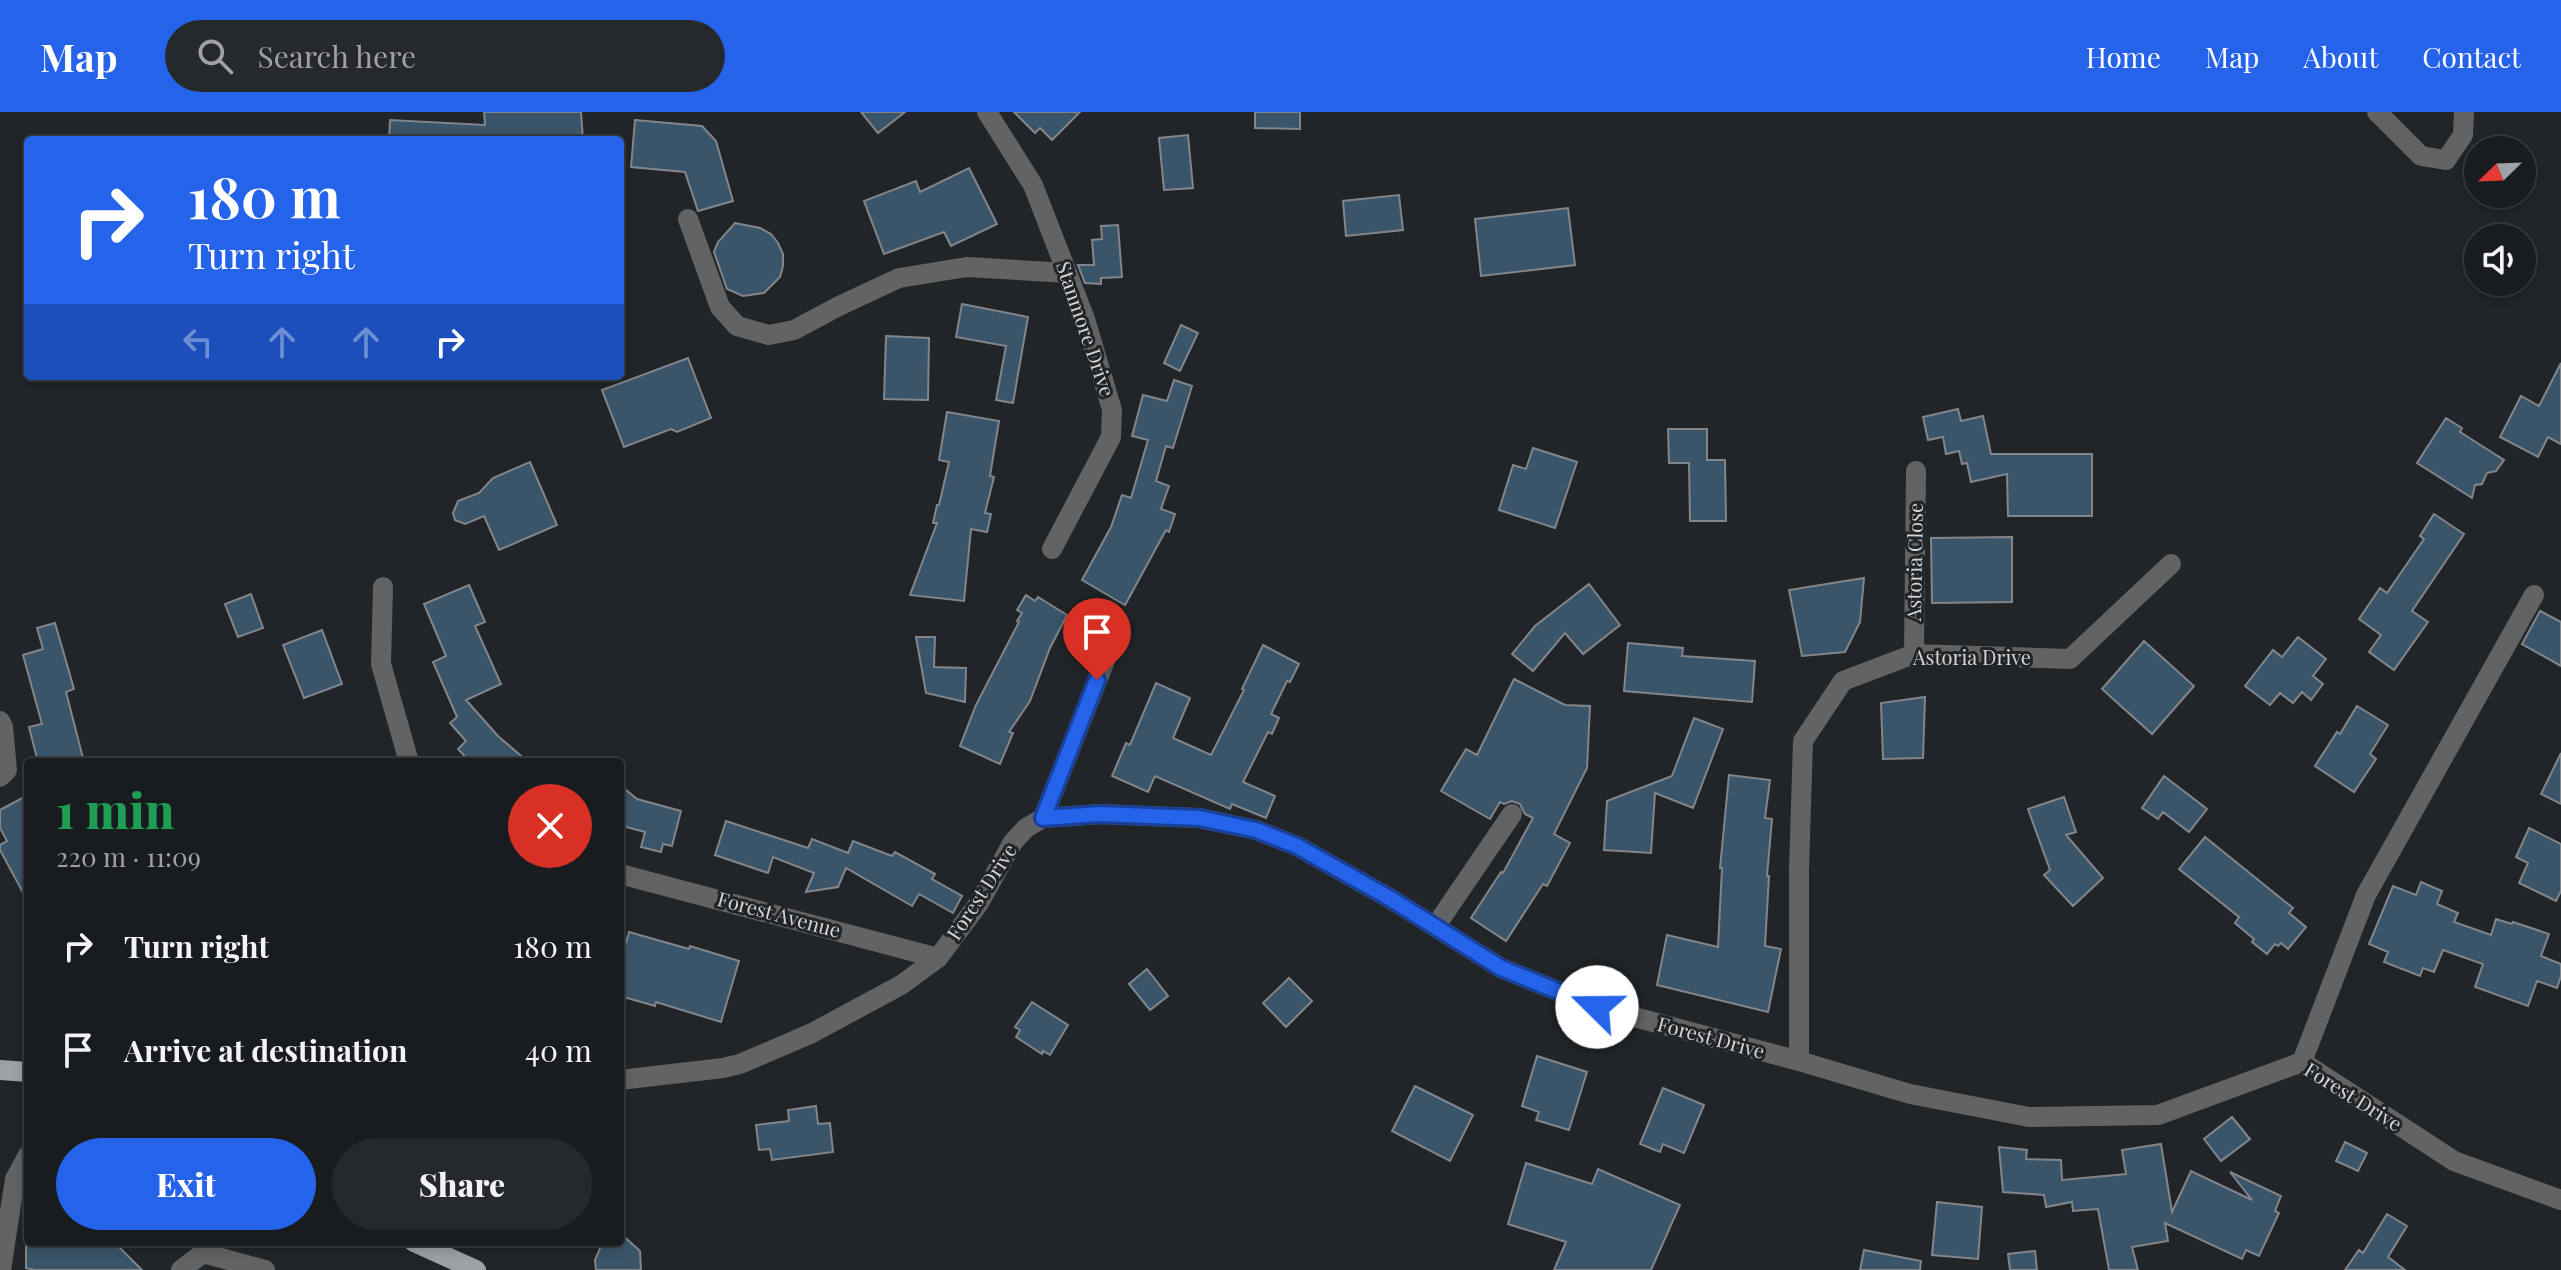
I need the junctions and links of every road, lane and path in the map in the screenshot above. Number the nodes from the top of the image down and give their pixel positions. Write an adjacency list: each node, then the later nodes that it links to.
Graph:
1 (987, 112): 5 (street, Stanmore Drive)
2 (2377, 112): 3 (street)
3 (2464, 112)
4 (688, 219): 5 (street)
5 (1067, 273): 7 (street, Stanmore Drive)
6 (1916, 471): 12 (street, Astoria Close)
7 (1052, 549)
8 (2171, 564): 12 (street, Astoria Drive)
9 (383, 587): 14 (street)
10 (2534, 595): 22 (street)
11 (1119, 625): 17 (street)
12 (1914, 654): 21 (street, Astoria Drive)
13 (0, 721): 15 (street)
14 (408, 758)
15 (0, 777)
16 (1512, 814): 19 (street)
17 (1043, 818): 19 (street, Forest Drive); 20 (street, Forest Drive)
18 (624, 875): 20 (street, Forest Avenue)
19 (1435, 927): 21 (street, Forest Drive)
20 (938, 958): 25 (street, Forest Drive)
21 (1799, 1061): 22 (street, Forest Drive)
22 (2302, 1062): 27 (street, Forest Drive)
23 (0, 1070): 24 (main road)
24 (24, 1072)
25 (624, 1080)
26 (24, 1162): 29 (street)
27 (2561, 1200)
28 (423, 1246): 32 (main road)
29 (1, 1270)
30 (181, 1270): 31 (street)
31 (265, 1270)
32 (476, 1270)

